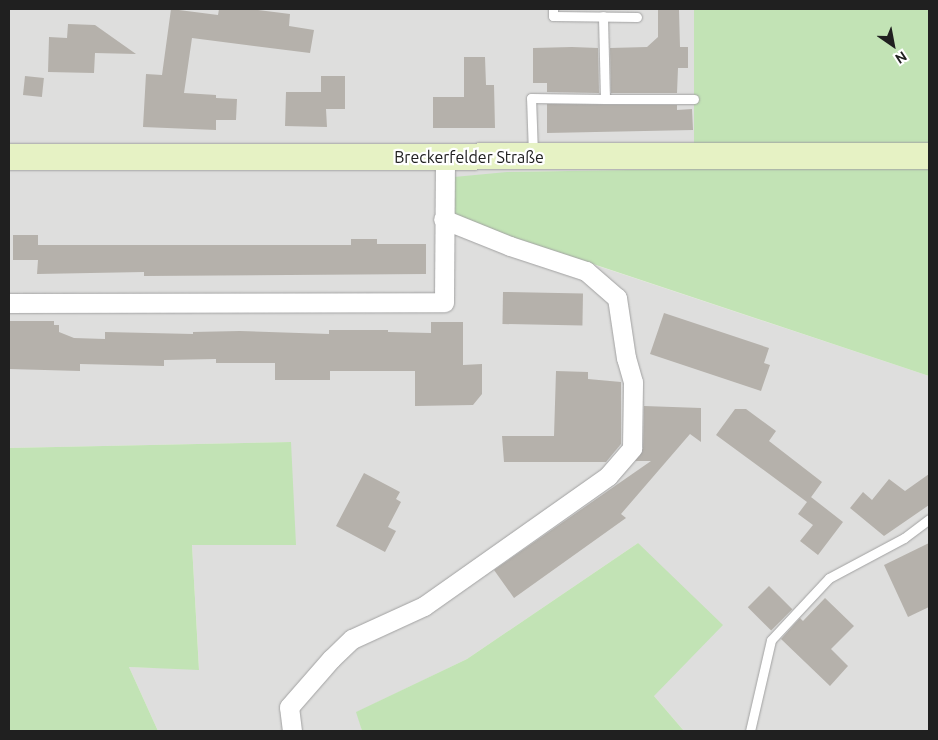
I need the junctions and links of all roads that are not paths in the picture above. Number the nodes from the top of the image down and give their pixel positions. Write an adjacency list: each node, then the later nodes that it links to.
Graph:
1 (553, 9): 2 (lane)
2 (603, 16): 3 (lane); 4 (lane)
3 (637, 16)
4 (605, 98): 5 (lane); 9 (lane)
5 (694, 99)
6 (929, 156): 9 (main road, Breckerfelder Straße)
7 (9, 157): 8 (main road, Breckerfelder Straße)
8 (445, 157): 9 (main road, Breckerfelder Straße); 10 (street)
9 (533, 157)
10 (443, 219): 11 (street); 13 (street)
11 (9, 303)
12 (929, 519): 14 (lane)
13 (292, 731)
14 (750, 731)

